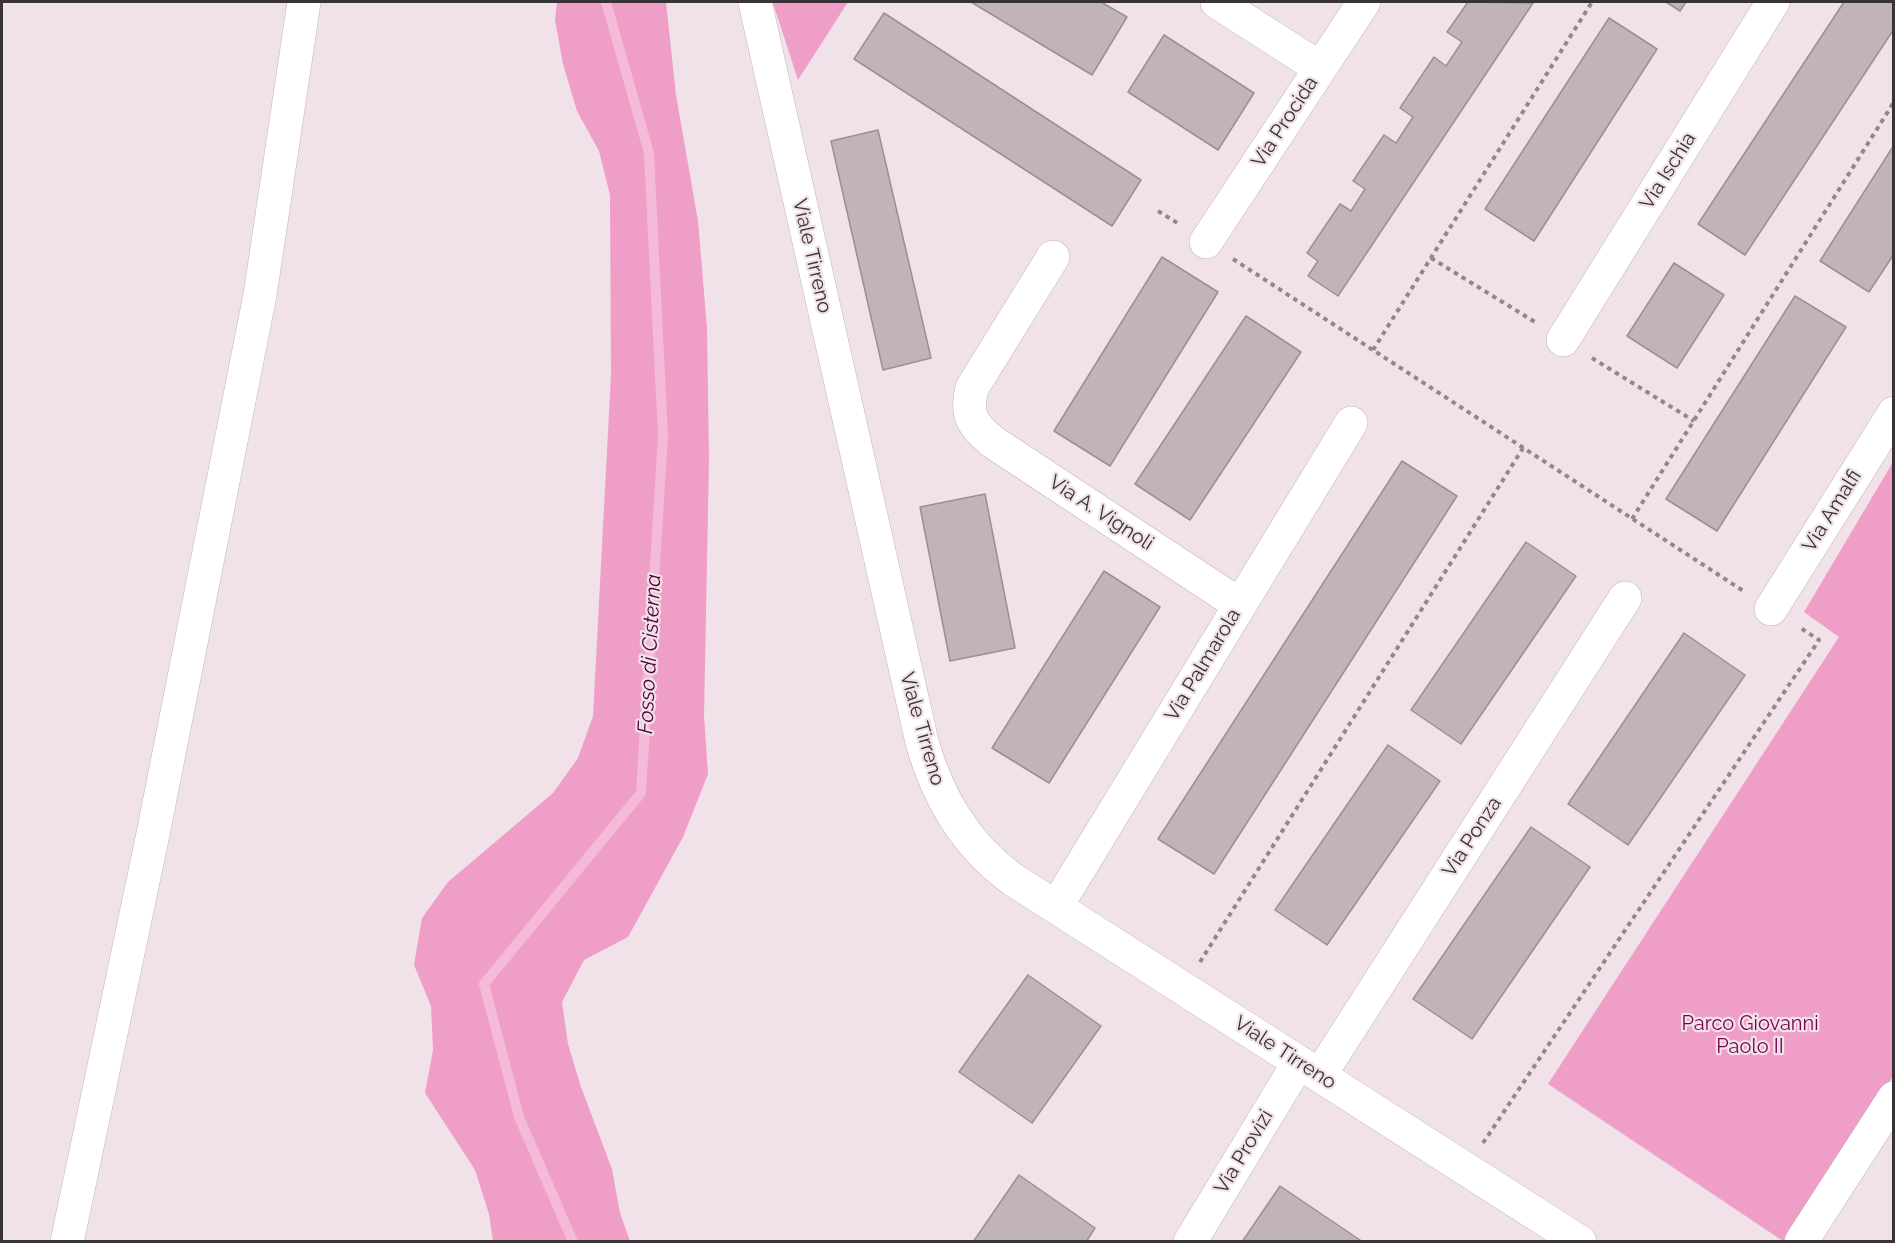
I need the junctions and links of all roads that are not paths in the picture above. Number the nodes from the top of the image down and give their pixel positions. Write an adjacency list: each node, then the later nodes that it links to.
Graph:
1 (304, 2): 18 (street)
2 (755, 2): 15 (street, Viale Tirreno)
3 (1217, 2): 6 (street)
4 (1364, 2): 6 (street, Via Procida)
5 (1773, 2): 9 (street, Via Ischia)
6 (1320, 68): 7 (street, Via Procida)
7 (1206, 242)
8 (1053, 257): 13 (street, Via A. Vignoli)
9 (1563, 340)
10 (1893, 414): 14 (street, Via Amalfi)
11 (1351, 423): 13 (street, Via Palmarola)
12 (1625, 598): 16 (street, Via Ponza)
13 (1240, 605): 15 (street, Via Palmarola)
14 (1772, 609)
15 (1056, 907): 16 (street, Viale Tirreno)
16 (1309, 1068): 19 (street, Via Provizi); 20 (street, Viale Tirreno)
17 (1893, 1098): 21 (street)
18 (67, 1242)
19 (1190, 1242)
20 (1580, 1242)
21 (1801, 1242)

